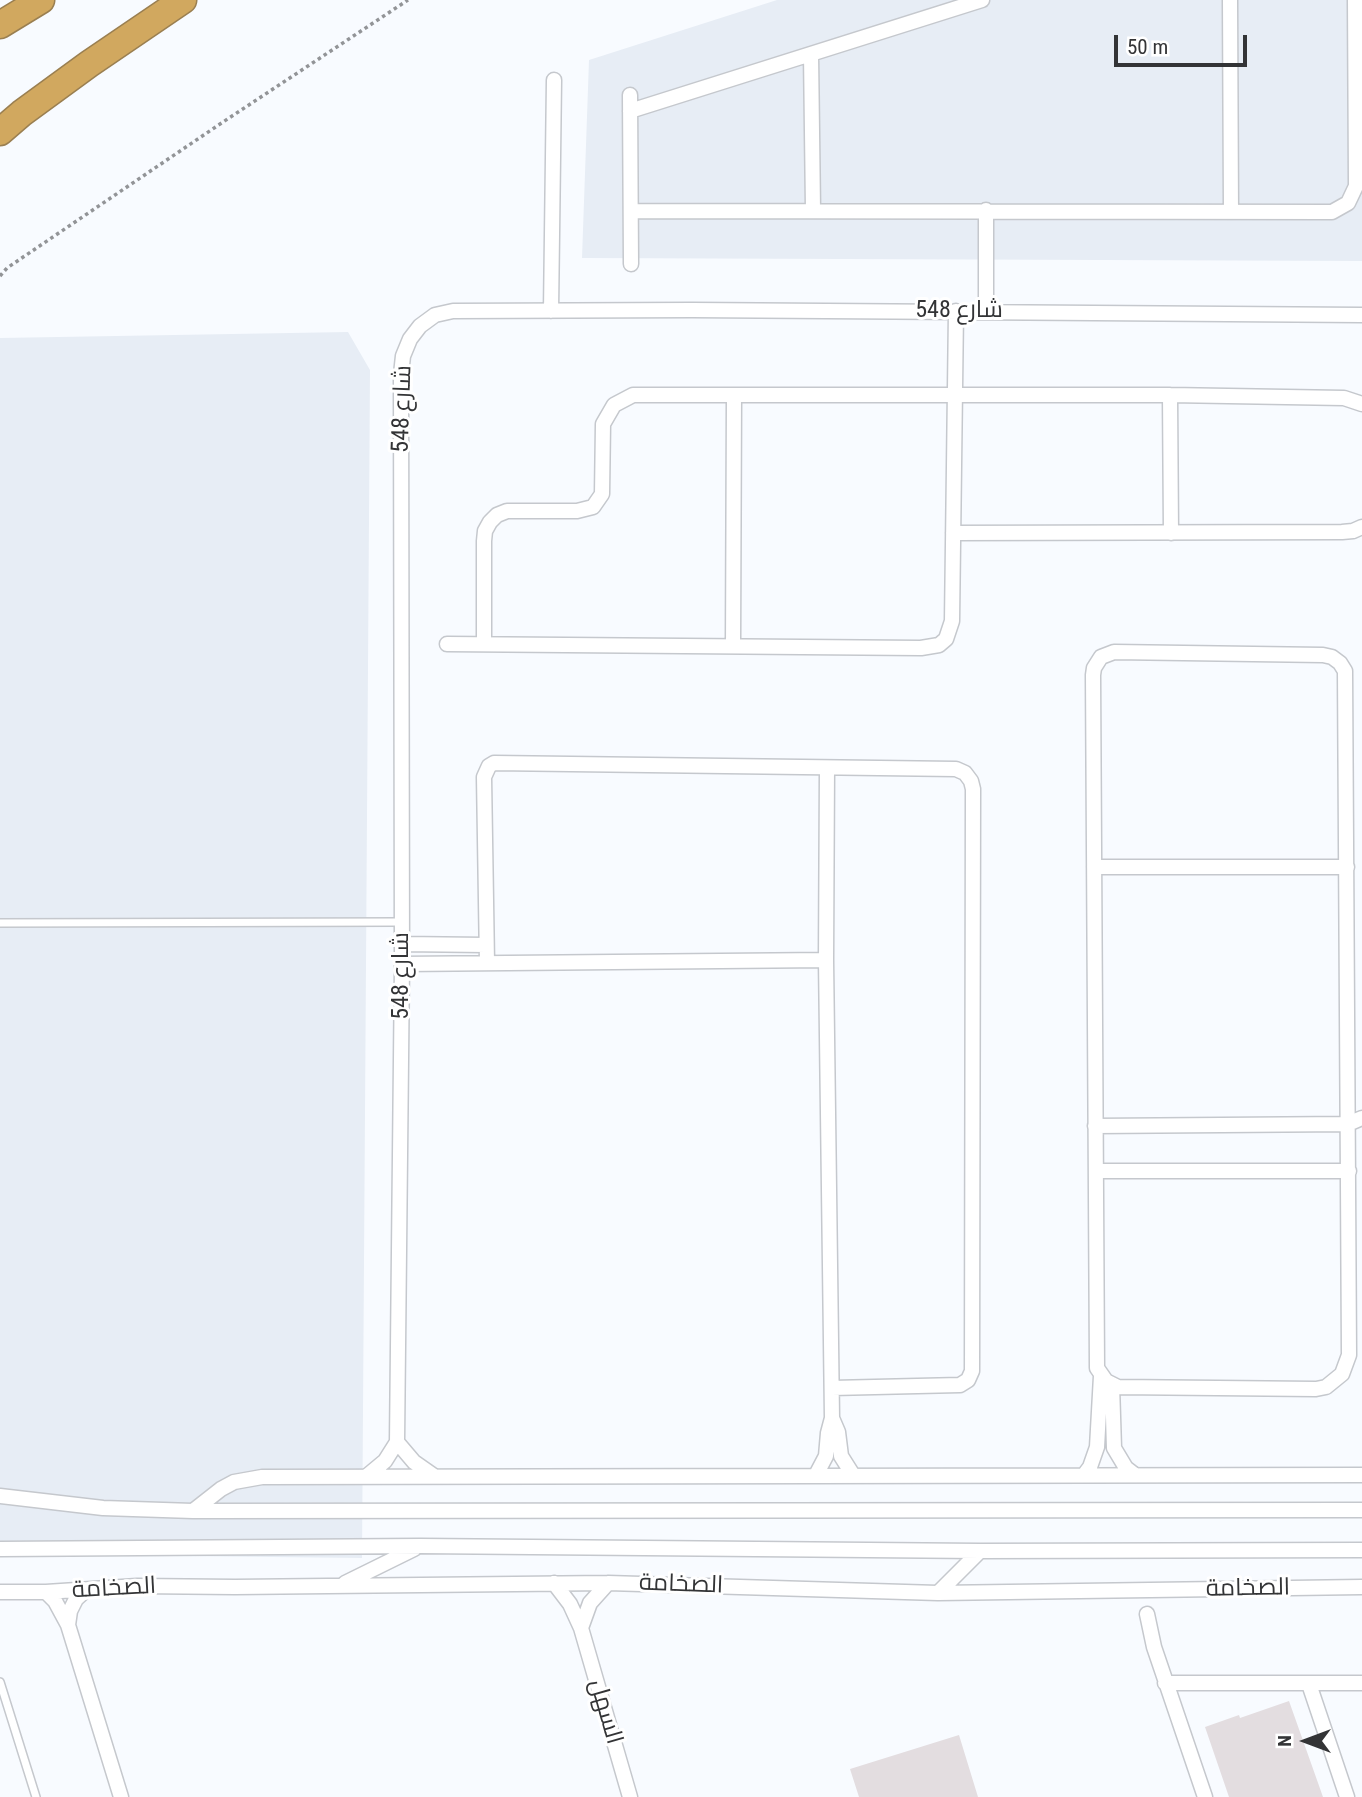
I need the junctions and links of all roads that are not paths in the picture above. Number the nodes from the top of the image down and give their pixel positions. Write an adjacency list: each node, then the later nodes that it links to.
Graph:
1 (41, 0): 6 (highway)
2 (183, 0): 11 (highway)
3 (982, 0): 7 (street)
4 (1230, 0): 15 (street)
5 (1355, 0): 15 (street)
6 (0, 25)
7 (811, 54): 10 (street); 12 (street)
8 (554, 80): 17 (street)
9 (630, 94): 10 (street)
10 (631, 111): 14 (street)
11 (0, 132)
12 (813, 210): 13 (street); 14 (street)
13 (986, 210): 15 (street); 19 (street)
14 (632, 211): 16 (street)
15 (1231, 212)
16 (631, 264)
17 (551, 311): 18 (street, شارع 548); 34 (street, شارع 548)
18 (956, 311): 19 (street, شارع 548); 23 (street)
19 (986, 312): 20 (street, شارع 548)
20 (1362, 314)
21 (734, 395): 23 (street); 29 (street); 30 (street)
22 (1170, 395): 23 (street); 24 (street); 27 (street)
23 (955, 396): 26 (street)
24 (1362, 404)
25 (1362, 527): 27 (street)
26 (953, 533): 27 (street); 30 (street)
27 (1171, 533)
28 (447, 644): 29 (street)
29 (484, 644): 30 (street)
30 (733, 646)
31 (827, 768): 37 (street); 38 (street); 47 (street)
32 (1094, 867): 33 (street); 33 (street); 42 (street)
33 (1347, 867): 41 (street)
34 (402, 922): 35 (lane); 36 (street, شارع 548)
35 (0, 923)
36 (402, 944): 37 (street); 40 (street, شارع 548)
37 (486, 945): 39 (street)
38 (826, 960): 39 (street); 47 (street)
39 (487, 963): 40 (street)
40 (402, 964): 49 (street, شارع 548)
41 (1355, 1121): 42 (street); 43 (street); 45 (street)
42 (1095, 1126): 44 (street)
43 (1362, 1131)
44 (1096, 1171): 45 (street); 46 (street)
45 (1349, 1171): 46 (street)
46 (1107, 1381): 52 (street); 53 (street)
47 (832, 1388): 48 (street)
48 (832, 1418): 50 (street); 51 (street)
49 (397, 1442): 55 (street); 56 (street)
50 (816, 1475): 51 (street); 56 (street)
51 (853, 1475): 52 (street)
52 (1084, 1475): 53 (street)
53 (1135, 1475): 54 (street)
54 (1362, 1475)
55 (367, 1476): 56 (street); 59 (street)
56 (435, 1477)
57 (0, 1496): 59 (street)
58 (1362, 1510): 59 (street)
59 (193, 1511)
60 (420, 1546): 61 (street); 63 (street); 66 (street)
61 (0, 1549)
62 (1362, 1550): 63 (street)
63 (980, 1551): 71 (street)
64 (554, 1583): 65 (street, الصخامة); 66 (street, الصخامة); 74 (street, السهل)
65 (608, 1583): 71 (street, الصخامة); 74 (street)
66 (340, 1585): 69 (street, الصخامة)
67 (1362, 1587): 71 (street, الصخامة)
68 (4, 1589): 70 (street, الصخامة)
69 (86, 1590): 70 (street, الصخامة); 73 (street)
70 (46, 1592): 73 (street)
71 (938, 1593)
72 (1147, 1614): 76 (street)
73 (68, 1625): 80 (street)
74 (581, 1628): 81 (street, السهل)
75 (0, 1682): 79 (lane)
76 (1166, 1683): 77 (street); 82 (street)
77 (1308, 1684): 78 (street); 83 (street)
78 (1362, 1684)
79 (36, 1797)
80 (121, 1797)
81 (630, 1797)
82 (1205, 1797)
83 (1347, 1797)

